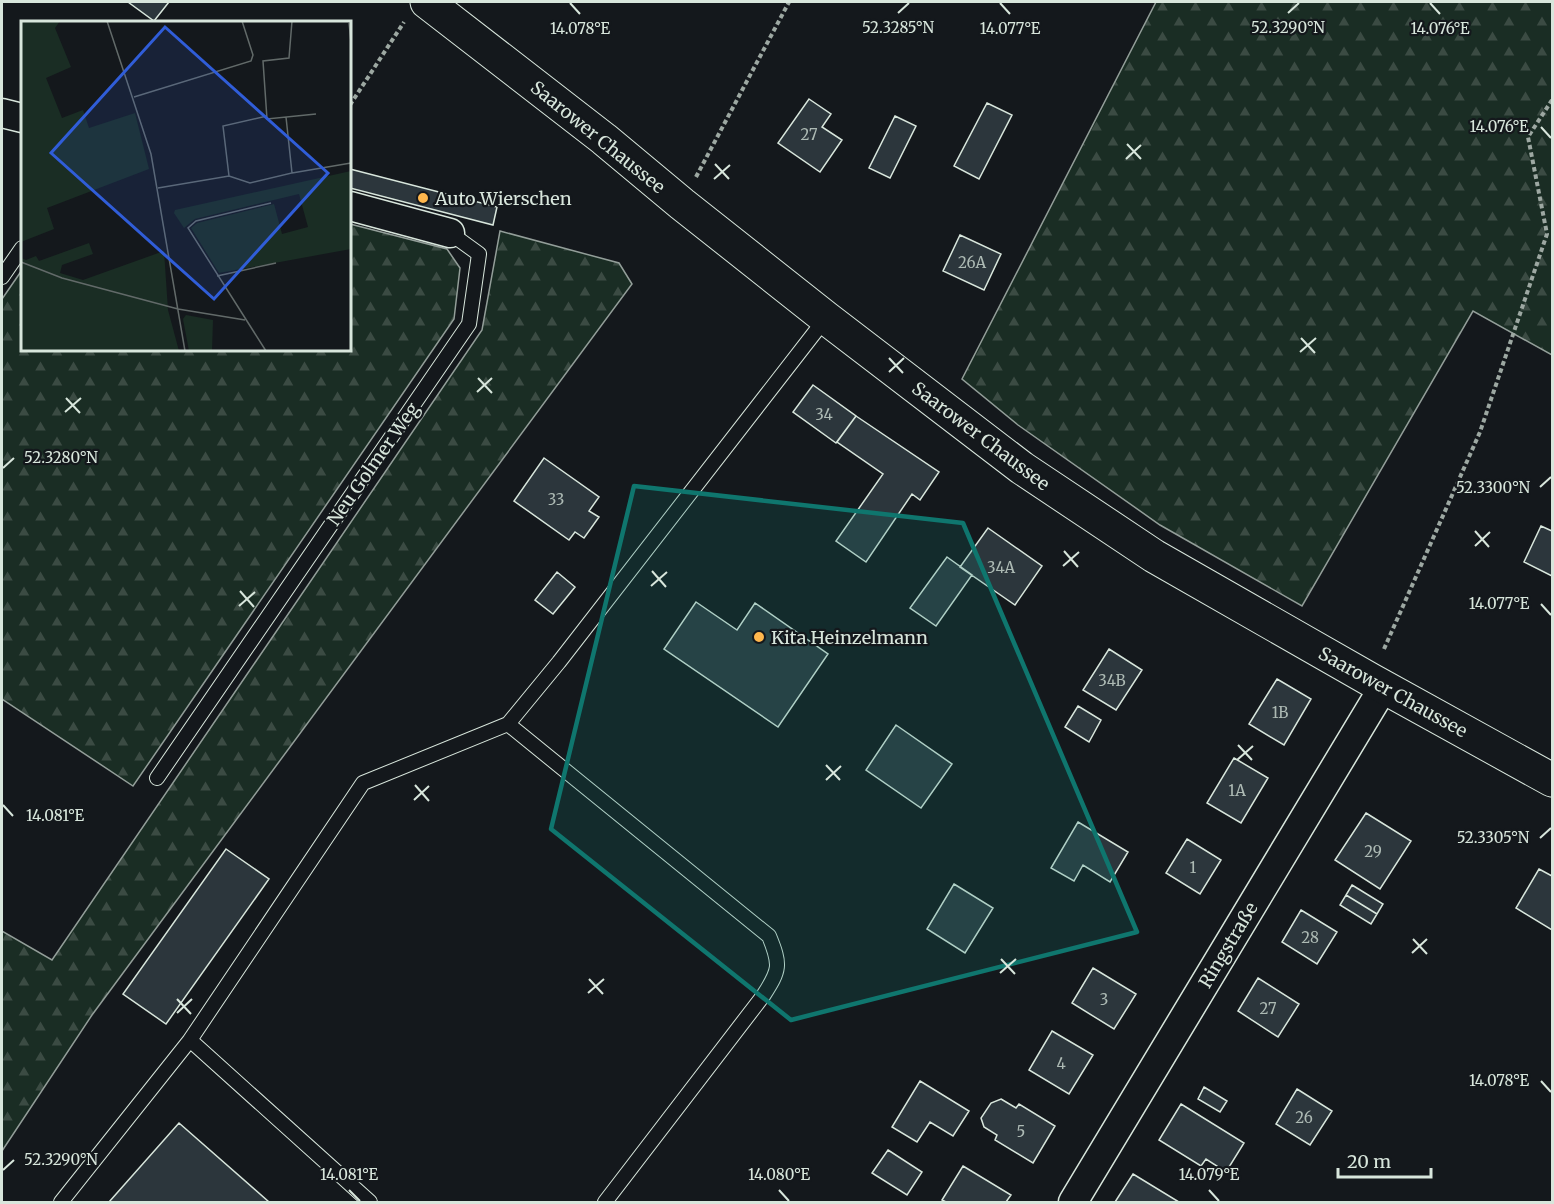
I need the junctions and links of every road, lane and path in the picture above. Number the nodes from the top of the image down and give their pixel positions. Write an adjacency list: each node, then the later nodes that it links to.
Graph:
1 (789, 2): 7 (path)
2 (417, 10): 4 (path); 7 (main road, Saarower Chaussee)
3 (1552, 100): 13 (path)
4 (351, 104)
5 (2, 112): 6 (street)
6 (21, 118)
7 (682, 204): 12 (main road, Saarower Chaussee)
8 (351, 206): 9 (street, Neu Golmer Weg)
9 (450, 232): 15 (lane, Neu Golmer Weg)
10 (21, 249): 11 (lane)
11 (2, 277)
12 (826, 318): 13 (main road, Saarower Chaussee); 14 (lane)
13 (1377, 684): 16 (main road, Saarower Chaussee); 21 (street, Ringstraße)
14 (508, 724): 17 (lane); 20 (lane)
15 (157, 778)
16 (1552, 780)
17 (189, 1040): 18 (lane); 19 (lane)
18 (61, 1203)
19 (370, 1203)
20 (605, 1203)
21 (1073, 1203)

